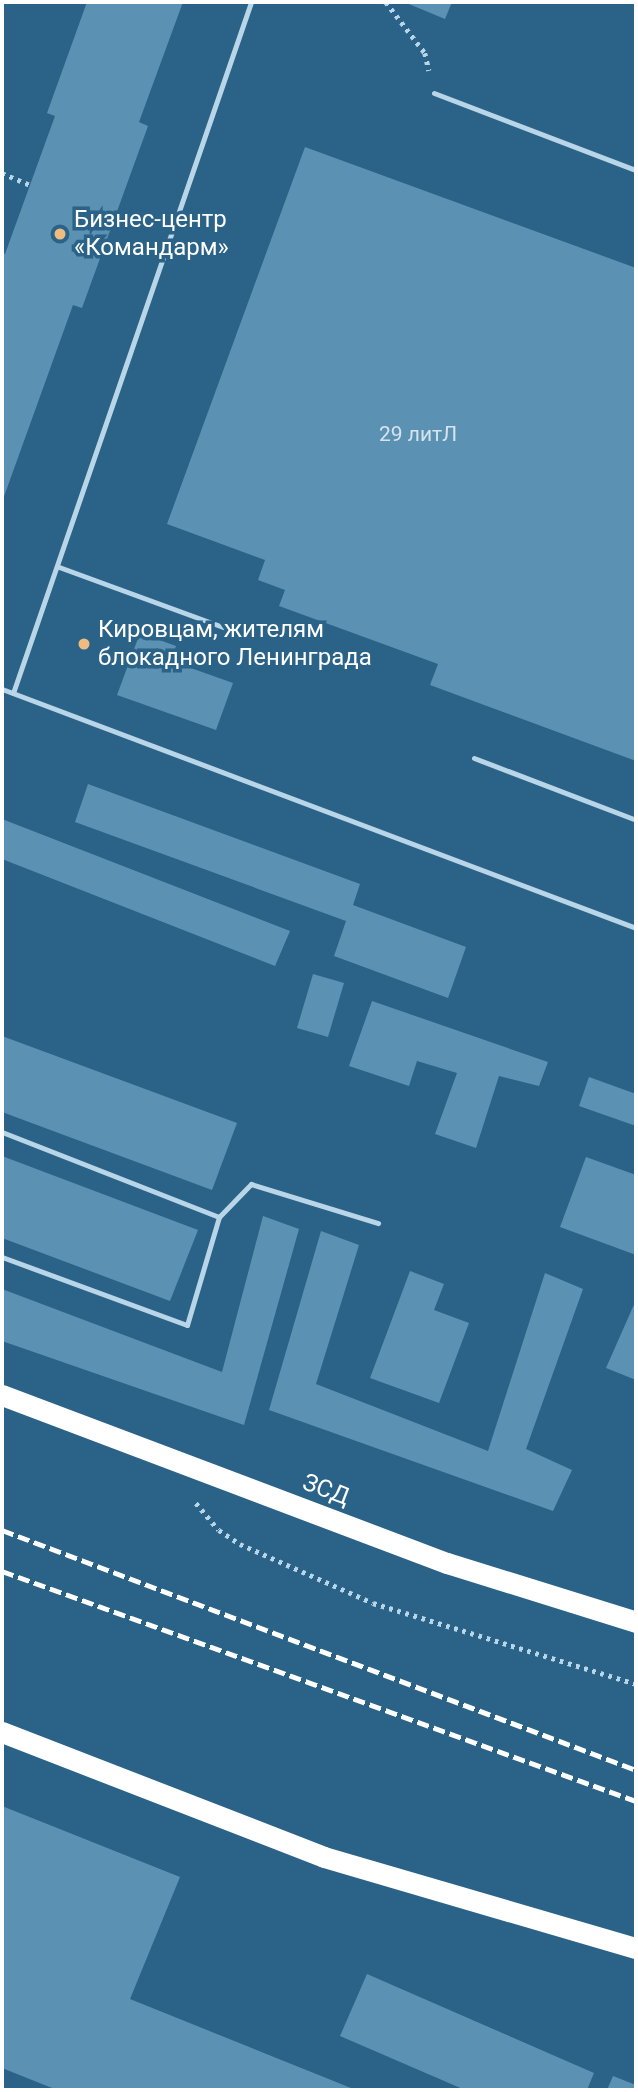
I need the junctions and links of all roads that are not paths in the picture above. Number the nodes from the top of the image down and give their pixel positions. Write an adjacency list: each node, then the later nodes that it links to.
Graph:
1 (251, 2): 4 (lane)
2 (434, 93): 3 (lane)
3 (636, 170)
4 (59, 567): 5 (lane); 7 (lane)
5 (239, 634)
6 (2, 689): 7 (lane)
7 (13, 694): 10 (lane)
8 (474, 758): 9 (lane)
9 (636, 820)
10 (636, 928)
11 (2, 1132): 12 (lane)
12 (219, 1217): 13 (lane); 14 (lane)
13 (378, 1223)
14 (2, 1257)
15 (2, 1395): 16 (highway, ЗСД, bridge)
16 (636, 1622)
17 (2, 1732): 18 (highway)
18 (636, 1948)

